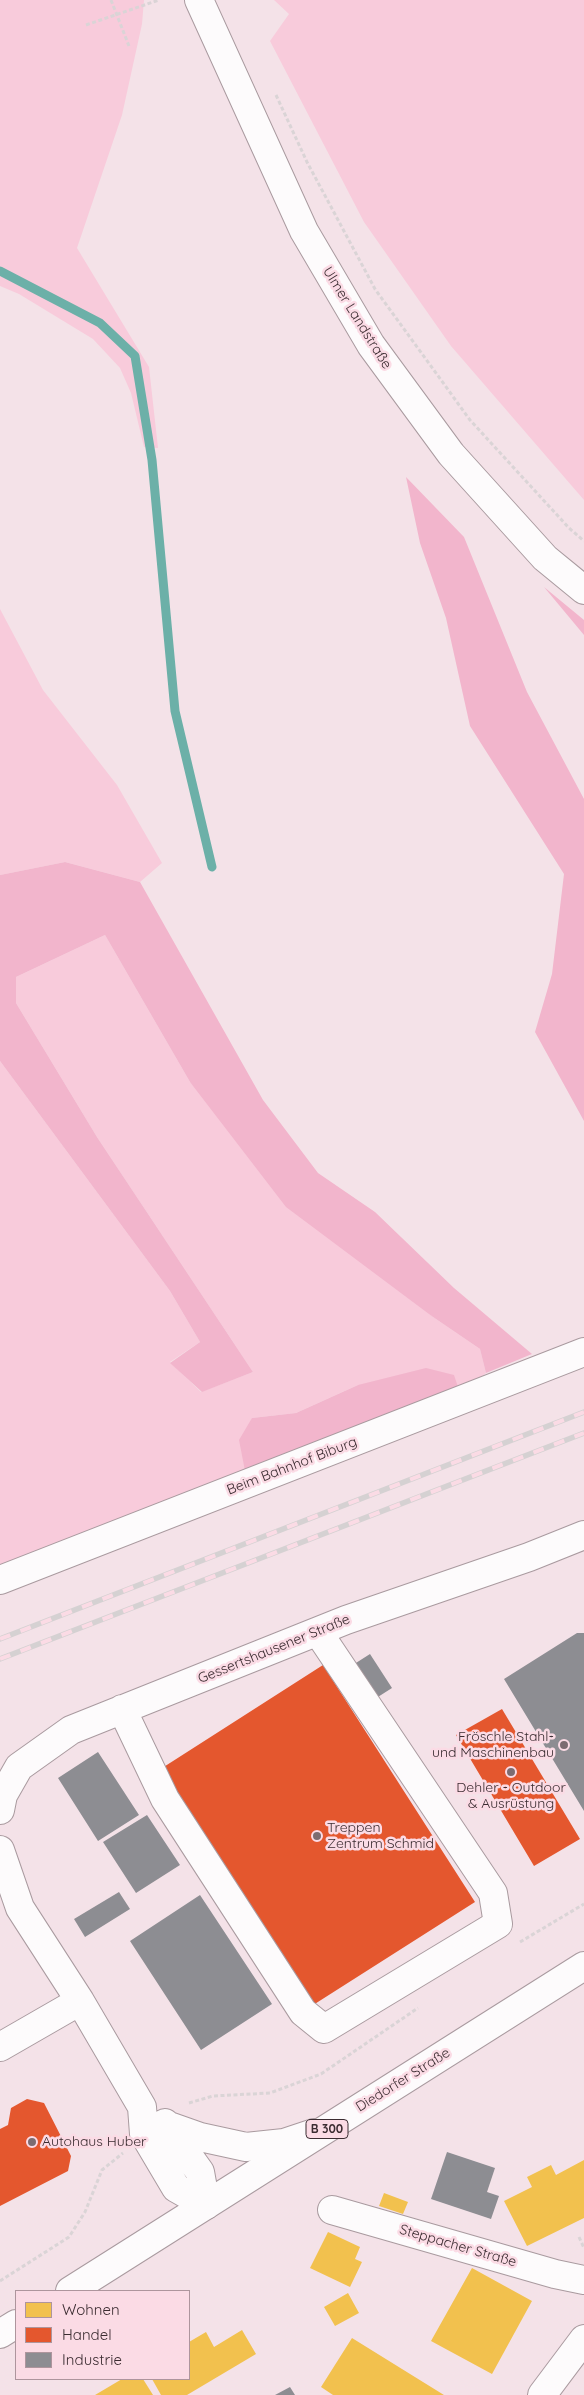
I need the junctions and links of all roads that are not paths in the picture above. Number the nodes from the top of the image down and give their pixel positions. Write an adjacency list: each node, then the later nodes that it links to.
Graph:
1 (199, 0): 2 (street, Ulmer Landstraße)
2 (584, 590)
3 (584, 1352): 5 (street, Beim Bahnhof Biburg)
4 (584, 1535): 6 (street, Gessertshausener Straße)
5 (0, 1580)
6 (318, 1632): 7 (street, Gessertshausener Straße); 7 (street)
7 (122, 1709): 8 (street, Gessertshausener Straße)
8 (0, 1810)
9 (0, 1850): 11 (street)
10 (584, 1966): 14 (street, Diedorfer Straße / B 300)
11 (80, 2001): 12 (street); 13 (street)
12 (0, 2047)
13 (154, 2122): 14 (street); 15 (street)
14 (327, 2128): 15 (street, Diedorfer Straße / B 300)
15 (206, 2205): 18 (street, Diedorfer Straße / B 300)
16 (332, 2210): 17 (street, Steppacher Straße)
17 (584, 2280)
18 (72, 2290)
19 (15, 2325): 20 (street)
20 (0, 2334)
21 (581, 2354): 22 (street)
22 (542, 2395)

